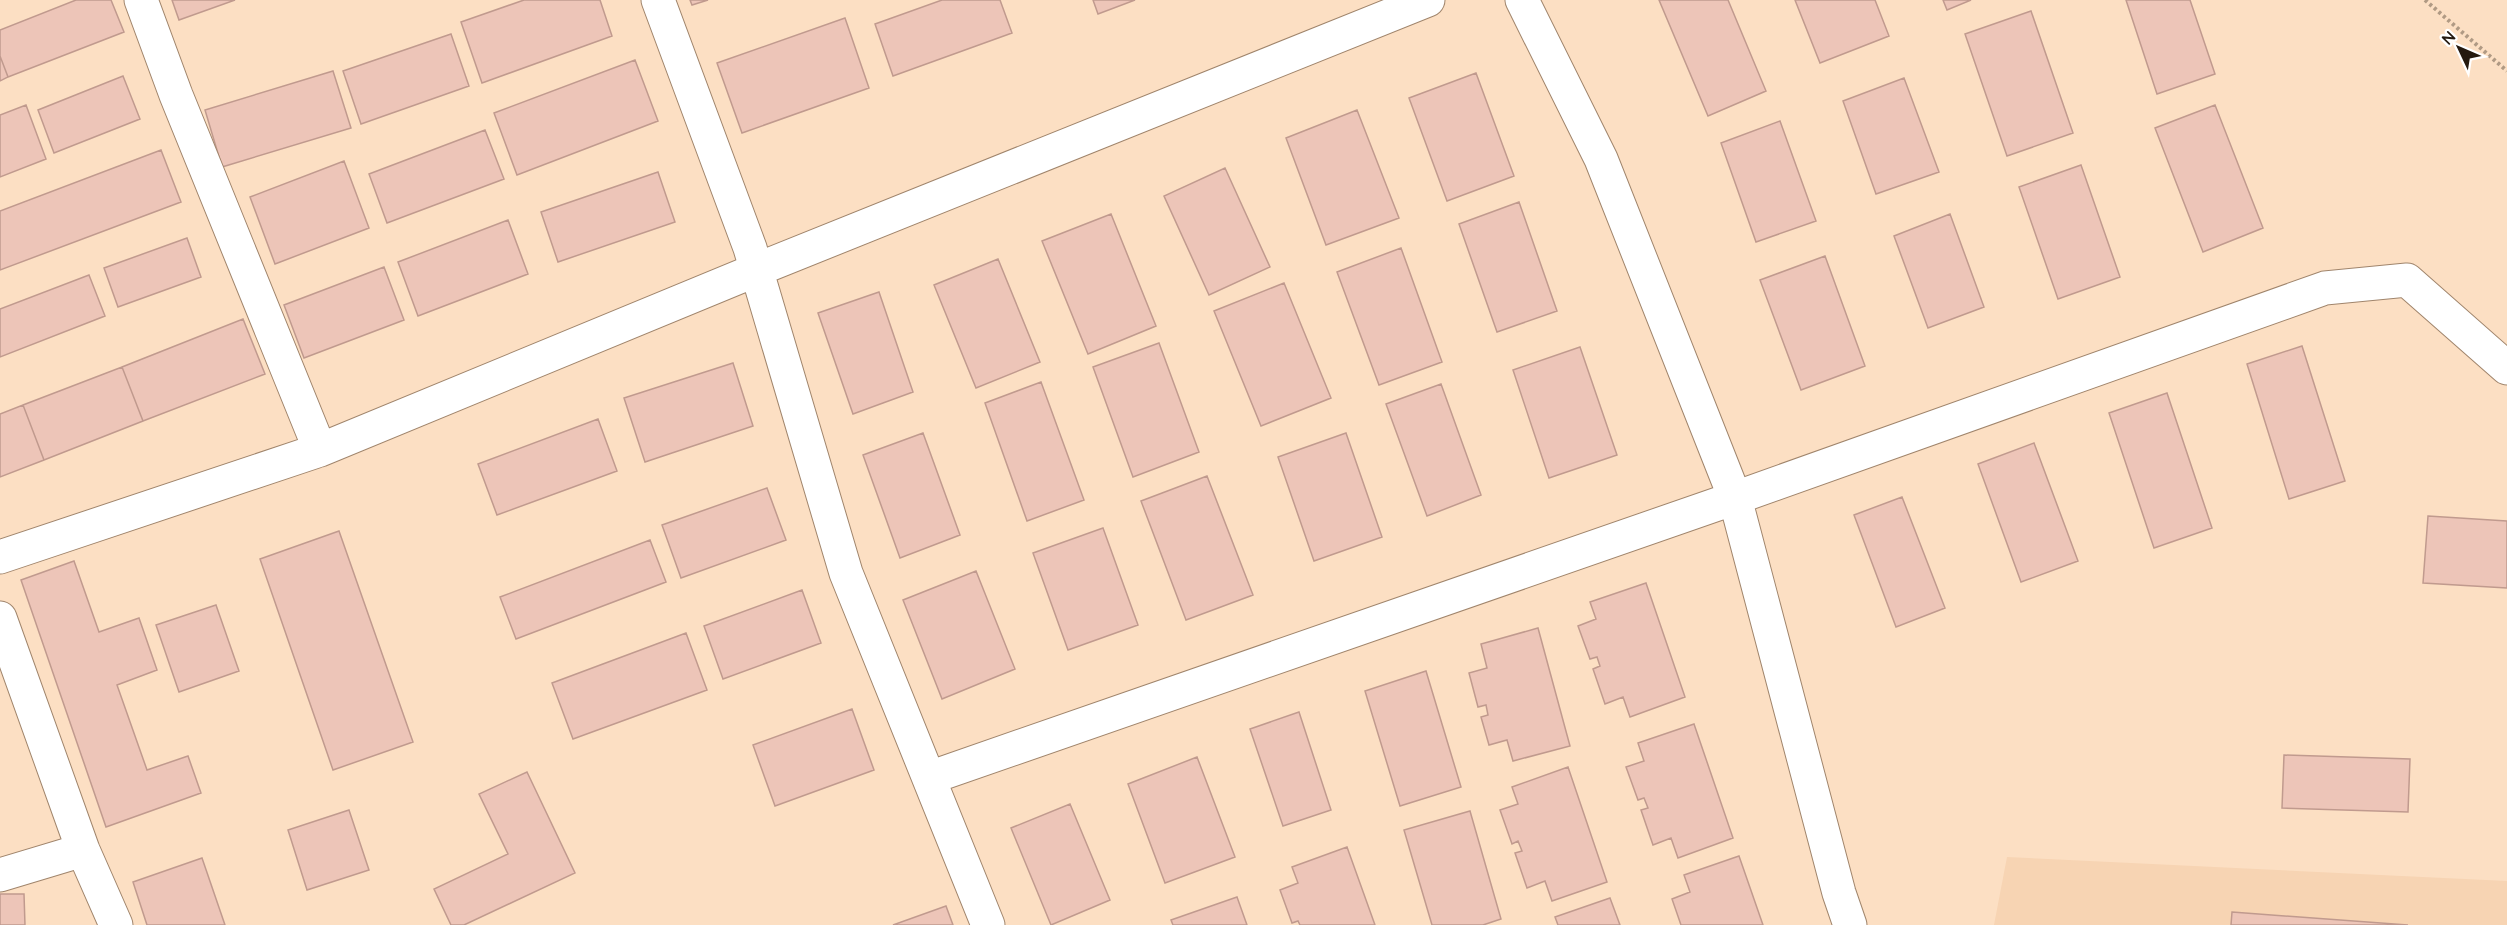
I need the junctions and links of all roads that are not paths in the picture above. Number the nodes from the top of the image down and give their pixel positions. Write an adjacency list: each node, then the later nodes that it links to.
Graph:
1 (141, 0): 7 (street)
2 (658, 0): 5 (street)
3 (1428, 0): 5 (street)
4 (1522, 0): 8 (street)
5 (756, 270): 7 (street); 11 (street)
6 (2507, 368): 8 (street)
7 (320, 450): 9 (street)
8 (1734, 498): 11 (street); 16 (street)
9 (0, 557)
10 (0, 618): 12 (street)
11 (929, 778): 15 (street)
12 (83, 850): 13 (street); 14 (street)
13 (0, 875)
14 (116, 925)
15 (988, 925)
16 (1850, 925)

